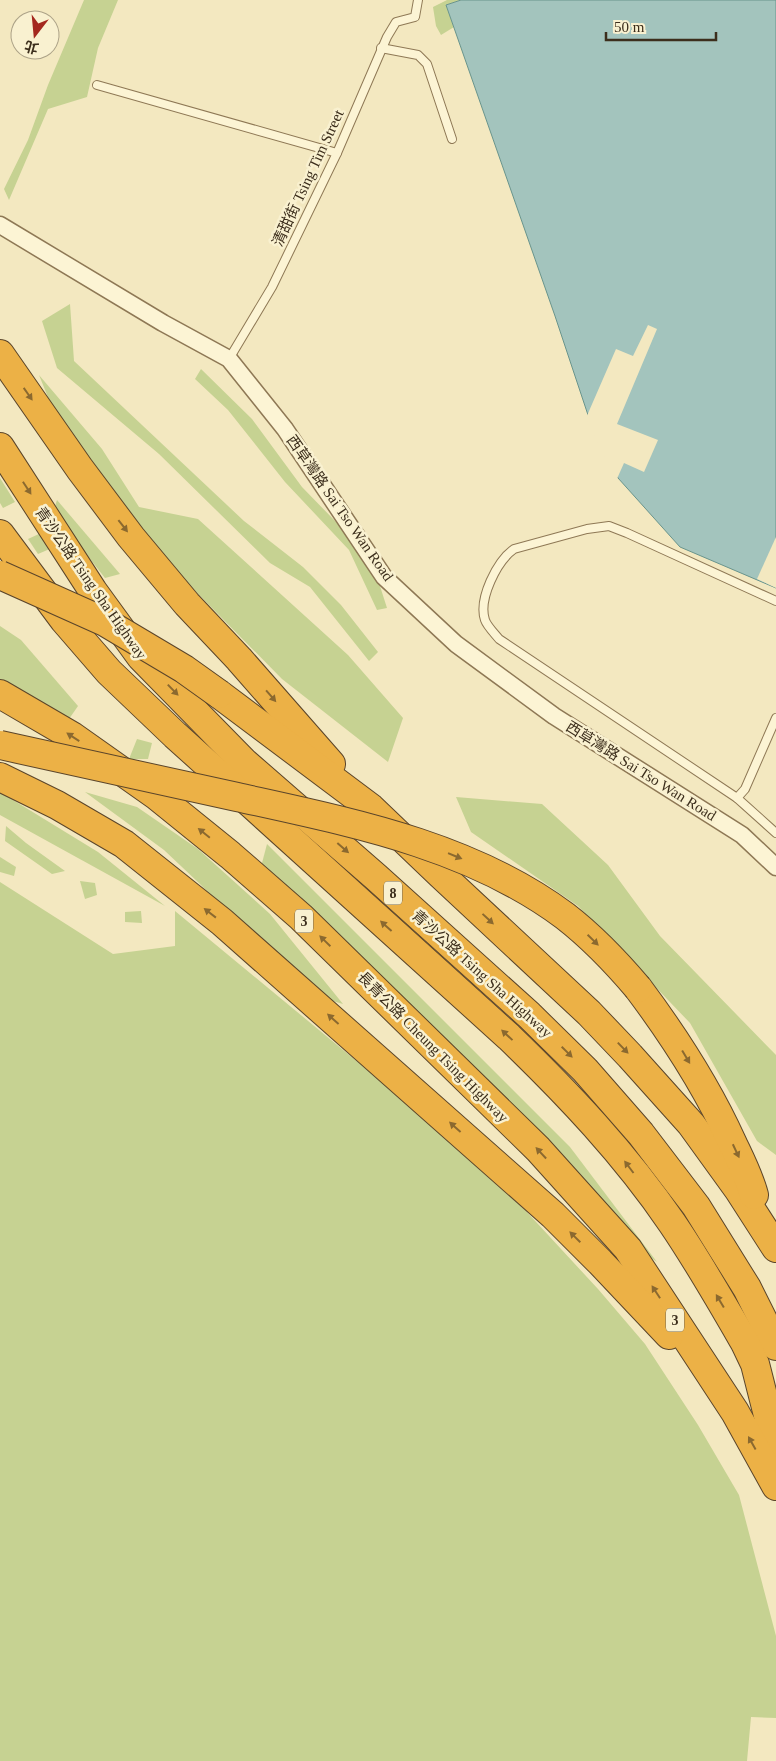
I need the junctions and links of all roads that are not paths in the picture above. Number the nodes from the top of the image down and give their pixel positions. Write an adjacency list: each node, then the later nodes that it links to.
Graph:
1 (418, 0): 2 (lane, 清甜街 Tsing Tim Street)
2 (382, 48): 4 (lane); 5 (lane, 清甜街 Tsing Tim Street)
3 (97, 85): 5 (lane)
4 (452, 139)
5 (337, 153): 8 (lane, 清甜街 Tsing Tim Street)
6 (0, 225): 8 (street, 西草灣路 Sai Tso Wan Road)
7 (0, 354): 18 (highway, one-way to 18)
8 (229, 359): 20 (street, 西草灣路 Sai Tso Wan Road)
9 (0, 447): 22 (highway, 青沙公路 Tsing Sha Highway / 8, one-way to 22)
10 (0, 534): 24 (highway, 青沙公路 Tsing Sha Highway / 8, one-way to 10)
11 (0, 575): 18 (highway, bridge)
12 (776, 601): 17 (lane)
13 (0, 694): 23 (highway, 長青公路 Cheung Tsing Highway / 3, one-way to 13)
14 (776, 718): 17 (lane)
15 (0, 745): 21 (highway, one-way to 21, bridge)
16 (0, 777): 23 (highway, one-way to 16)
17 (737, 798): 19 (lane)
18 (371, 808): 21 (highway, one-way to 21, bridge)
19 (776, 833)
20 (776, 867)
21 (769, 1237)
22 (776, 1346)
23 (722, 1391): 25 (highway, 長青公路 Cheung Tsing Highway / 3, one-way to 23)
24 (776, 1447)
25 (776, 1486)

